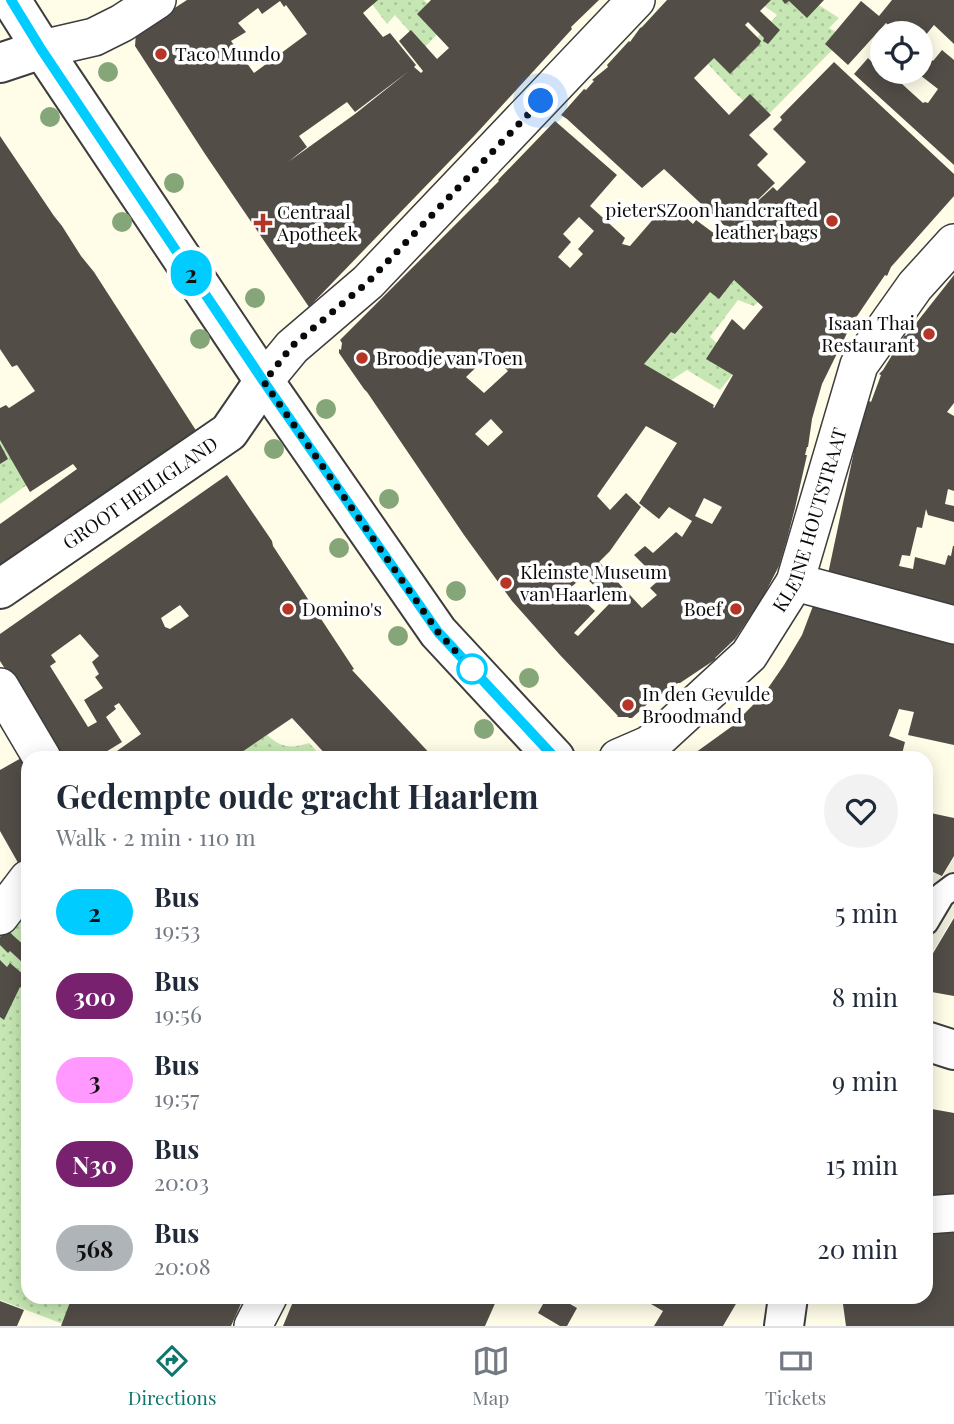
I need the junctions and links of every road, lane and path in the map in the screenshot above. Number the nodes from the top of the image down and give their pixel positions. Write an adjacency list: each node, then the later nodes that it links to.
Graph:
1 (11, 0): 4 (street)
2 (157, 0): 4 (street)
3 (636, 0): 7 (street)
4 (41, 49): 5 (street); 7 (street)
5 (0, 63)
6 (954, 243): 8 (street, KLEINE HOUTSTRAAT)
7 (264, 382): 9 (street, GROOT HEILIGLAND); 13 (street)
8 (795, 582): 10 (street); 14 (street, KLEINE HOUTSTRAAT)
9 (0, 589)
10 (954, 625)
11 (0, 687): 12 (street)
12 (38, 751)
13 (548, 751)
14 (634, 751)
15 (954, 886): 17 (lane)
16 (21, 888): 18 (street)
17 (933, 910)
18 (0, 916)
19 (933, 1043): 20 (street)
20 (954, 1050)
21 (954, 1213): 22 (street)
22 (933, 1215)
23 (264, 1304): 25 (street)
24 (787, 1304): 26 (street)
25 (253, 1326)
26 (784, 1326)

